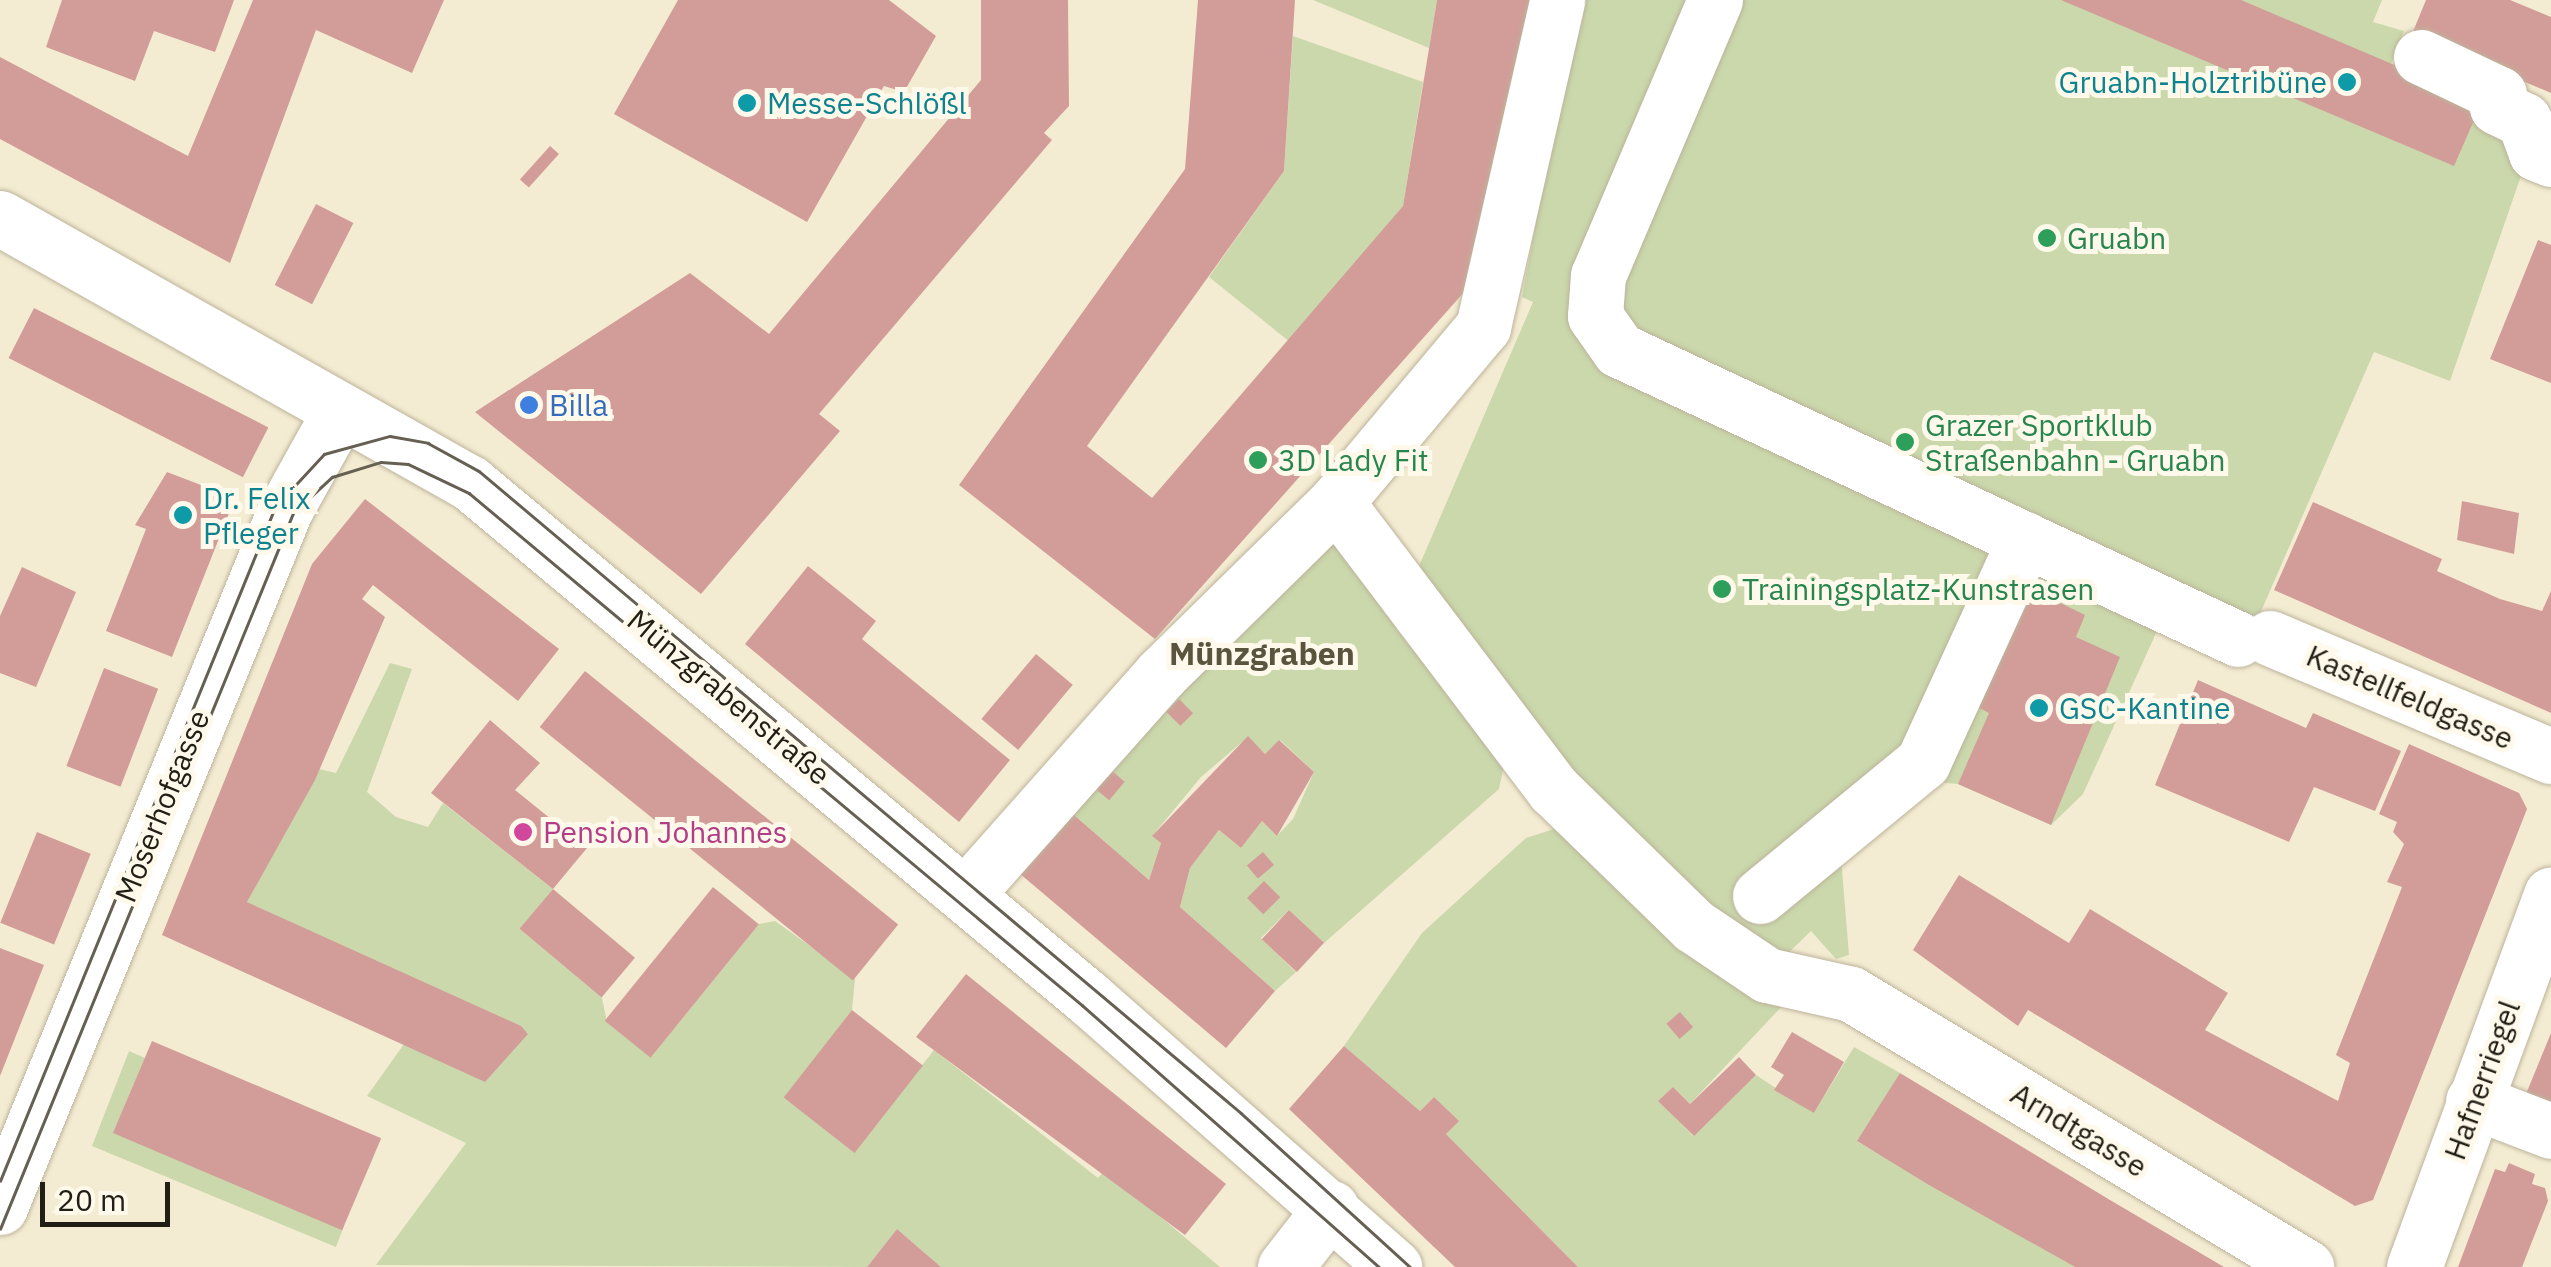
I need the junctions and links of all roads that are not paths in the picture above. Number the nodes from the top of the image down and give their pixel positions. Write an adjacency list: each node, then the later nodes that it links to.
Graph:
1 (1557, 0): 7 (street)
2 (1715, 0): 8 (street, Kastellfeldgasse)
3 (2421, 58): 4 (street)
4 (2544, 156)
5 (0, 218): 6 (street, Münzgrabenstraße)
6 (340, 413): 10 (street, Münzgrabenstraße); 15 (street, Moserhofgasse)
7 (1336, 502): 10 (street); 19 (street, Arndtgasse)
8 (2025, 539): 9 (street, Kastellfeldgasse); 12 (street)
9 (2551, 756)
10 (965, 894): 16 (street, Münzgrabenstraße)
11 (2551, 894): 13 (street, Hafnerriegel)
12 (1760, 896)
13 (2473, 1101): 14 (street); 20 (street, Hafnerriegel)
14 (2551, 1130)
15 (0, 1207)
16 (1331, 1208): 17 (street); 18 (street, Münzgrabenstraße)
17 (1285, 1267)
18 (1394, 1267)
19 (2306, 1267)
20 (2414, 1267)

